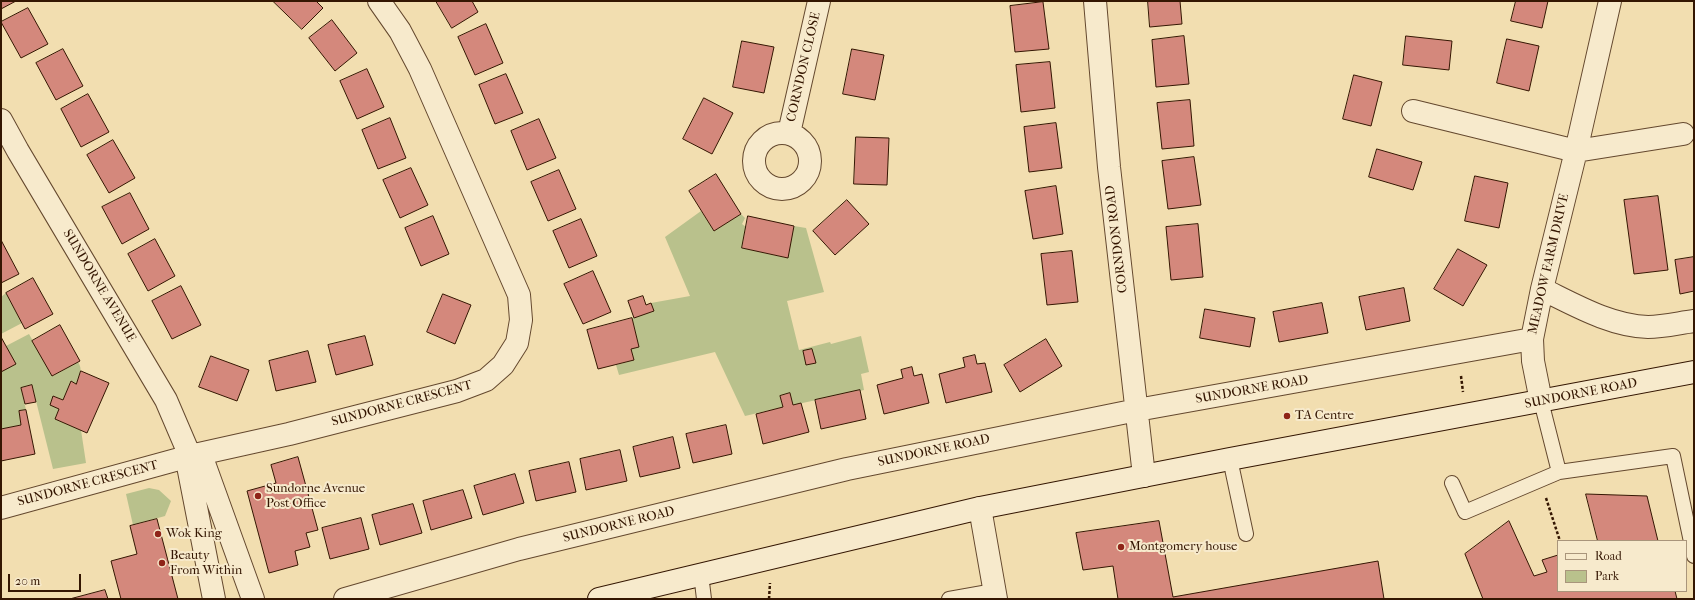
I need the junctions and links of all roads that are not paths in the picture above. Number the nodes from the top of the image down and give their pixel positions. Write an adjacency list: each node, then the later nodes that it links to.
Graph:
1 (379, 1): 16 (street, SUNDORNE CRESCENT)
2 (819, 1): 7 (street, CORNDON CLOSE)
3 (1095, 1): 15 (street, CORNDON ROAD)
4 (1610, 1): 9 (street, MEADOW FARM DRIVE)
5 (1413, 111): 9 (street)
6 (1, 120): 16 (street, SUNDORNE AVENUE)
7 (789, 134)
8 (1683, 134): 9 (street)
9 (1576, 151): 10 (street, MEADOW FARM DRIVE)
10 (1542, 290): 11 (street); 12 (street, MEADOW FARM DRIVE)
11 (1694, 321)
12 (1532, 339): 14 (street, MEADOW FARM DRIVE); 15 (street, SUNDORNE ROAD)
13 (1694, 372): 14 (street, SUNDORNE ROAD)
14 (1541, 401): 17 (street, SUNDORNE ROAD); 18 (lane)
15 (1137, 410): 19 (street, CORNDON ROAD); 29 (street, SUNDORNE ROAD)
16 (190, 456): 21 (street, SUNDORNE CRESCENT); 27 (street, SUNDORNE AVENUE); 28 (street, SUNDORNE AVENUE)
17 (1230, 458): 19 (street, SUNDORNE ROAD); 23 (lane)
18 (1559, 472): 20 (lane); 24 (lane)
19 (1144, 476): 22 (street, SUNDORNE ROAD)
20 (1452, 483)
21 (1, 508)
22 (980, 508): 25 (street, SUNDORNE ROAD); 26 (street)
23 (1246, 534)
24 (1694, 556)
25 (701, 574): 30 (street, SUNDORNE ROAD); 31 (lane)
26 (995, 595): 32 (lane)
27 (214, 599)
28 (253, 599)
29 (345, 599)
30 (599, 599)
31 (704, 599)
32 (949, 599)

